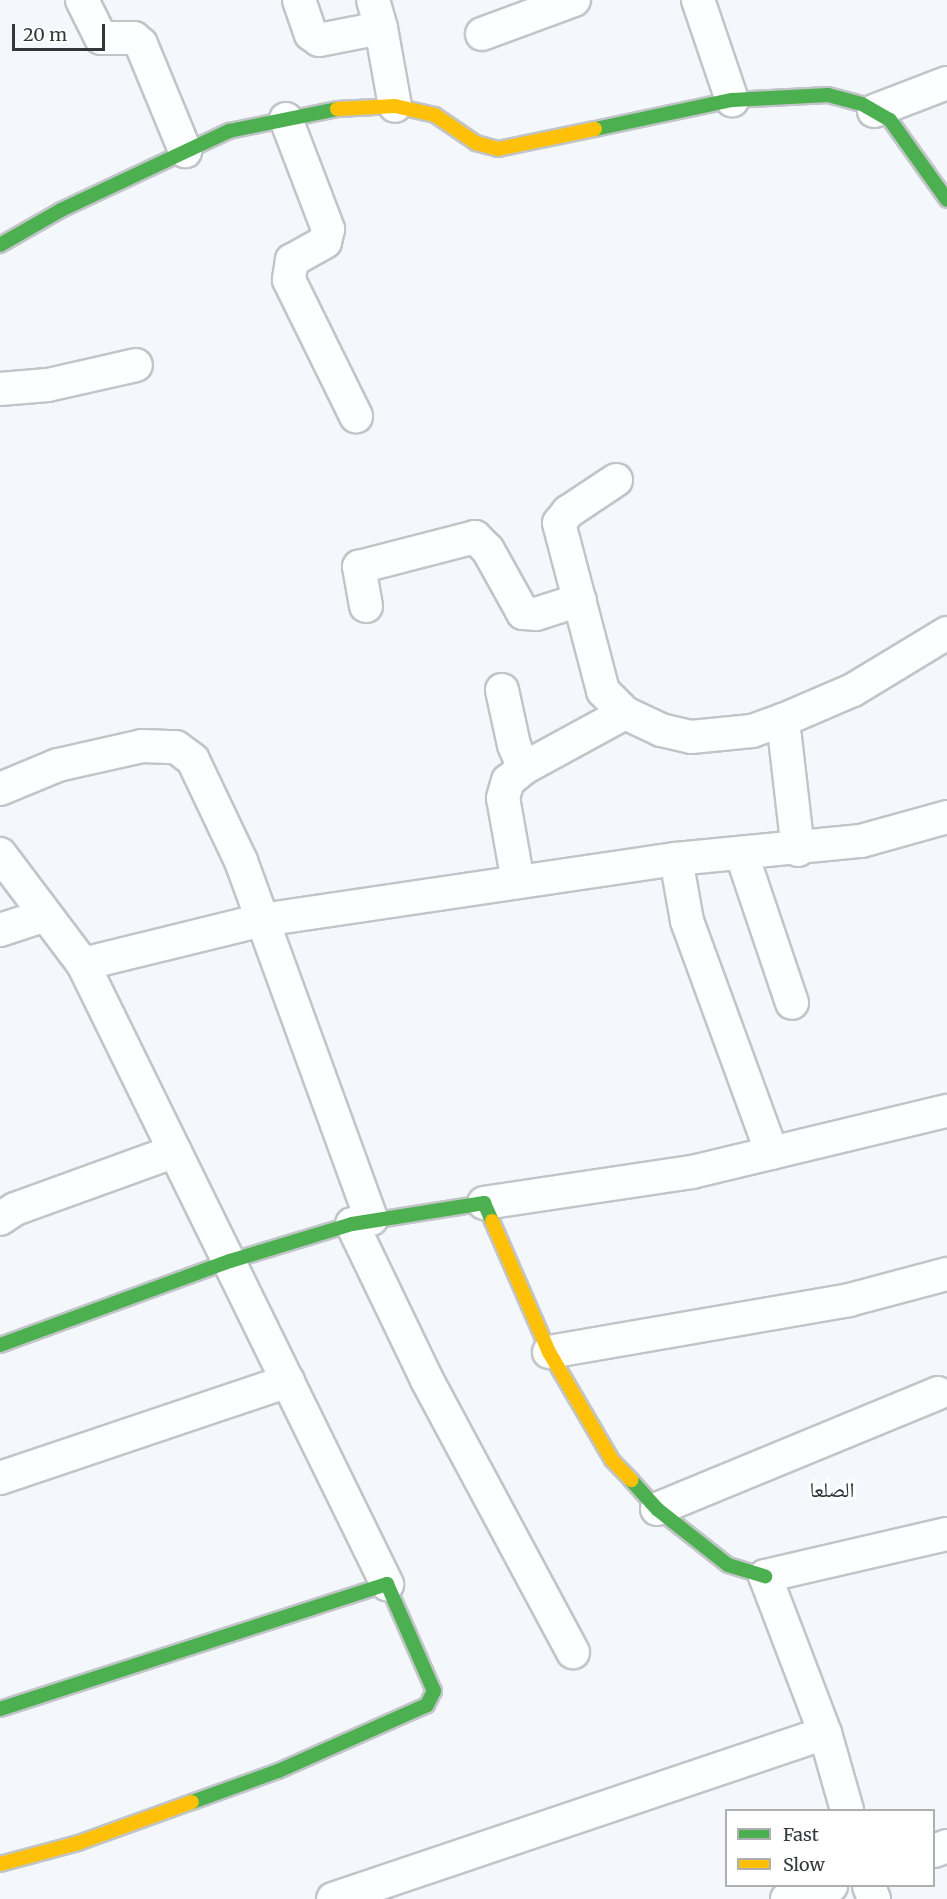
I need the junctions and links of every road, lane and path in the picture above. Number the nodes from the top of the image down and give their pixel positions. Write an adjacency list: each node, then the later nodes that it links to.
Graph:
1 (82, 0): 12 (street)
2 (299, 0): 5 (street)
3 (574, 0): 6 (street)
4 (698, 0): 8 (street)
5 (377, 14): 9 (street)
6 (482, 34)
7 (947, 83): 10 (street)
8 (732, 100): 9 (street); 10 (street)
9 (395, 106): 11 (street)
10 (874, 111): 13 (street)
11 (286, 118): 12 (street); 17 (street)
12 (185, 151): 14 (street)
13 (947, 200)
14 (0, 245)
15 (136, 365): 16 (street)
16 (0, 389)
17 (357, 416)
18 (616, 480): 19 (street)
19 (580, 600): 20 (street); 23 (street)
20 (366, 606)
21 (947, 633): 24 (street)
22 (502, 690): 25 (street)
23 (625, 713): 24 (street); 25 (street)
24 (783, 720): 28 (street)
25 (524, 768): 32 (street)
26 (0, 789): 34 (street)
27 (947, 817): 28 (street)
28 (798, 850): 30 (street)
29 (0, 854): 33 (street)
30 (742, 855): 31 (street); 37 (street)
31 (676, 859): 32 (street); 40 (street)
32 (518, 882): 34 (street)
33 (46, 915): 35 (street); 36 (street)
34 (262, 920): 36 (street); 43 (street)
35 (0, 930)
36 (83, 964): 39 (street)
37 (792, 1003)
38 (947, 1111): 40 (street)
39 (175, 1151): 42 (street); 44 (street)
40 (772, 1153): 41 (street)
41 (484, 1203): 43 (street); 47 (street)
42 (0, 1219)
43 (361, 1221): 44 (street); 55 (street)
44 (230, 1261): 46 (street); 48 (street)
45 (947, 1274): 47 (street)
46 (0, 1345)
47 (549, 1352): 51 (street)
48 (288, 1381): 50 (street); 54 (street)
49 (938, 1393): 51 (street)
50 (0, 1478)
51 (657, 1509): 53 (street)
52 (947, 1534): 53 (street)
53 (765, 1576): 57 (street)
54 (387, 1584): 56 (street); 59 (street)
55 (573, 1652)
56 (0, 1709)
57 (825, 1733): 58 (street); 61 (street)
58 (847, 1809)
59 (0, 1864)
60 (828, 1887): 62 (street)
61 (333, 1899)
62 (787, 1899)

